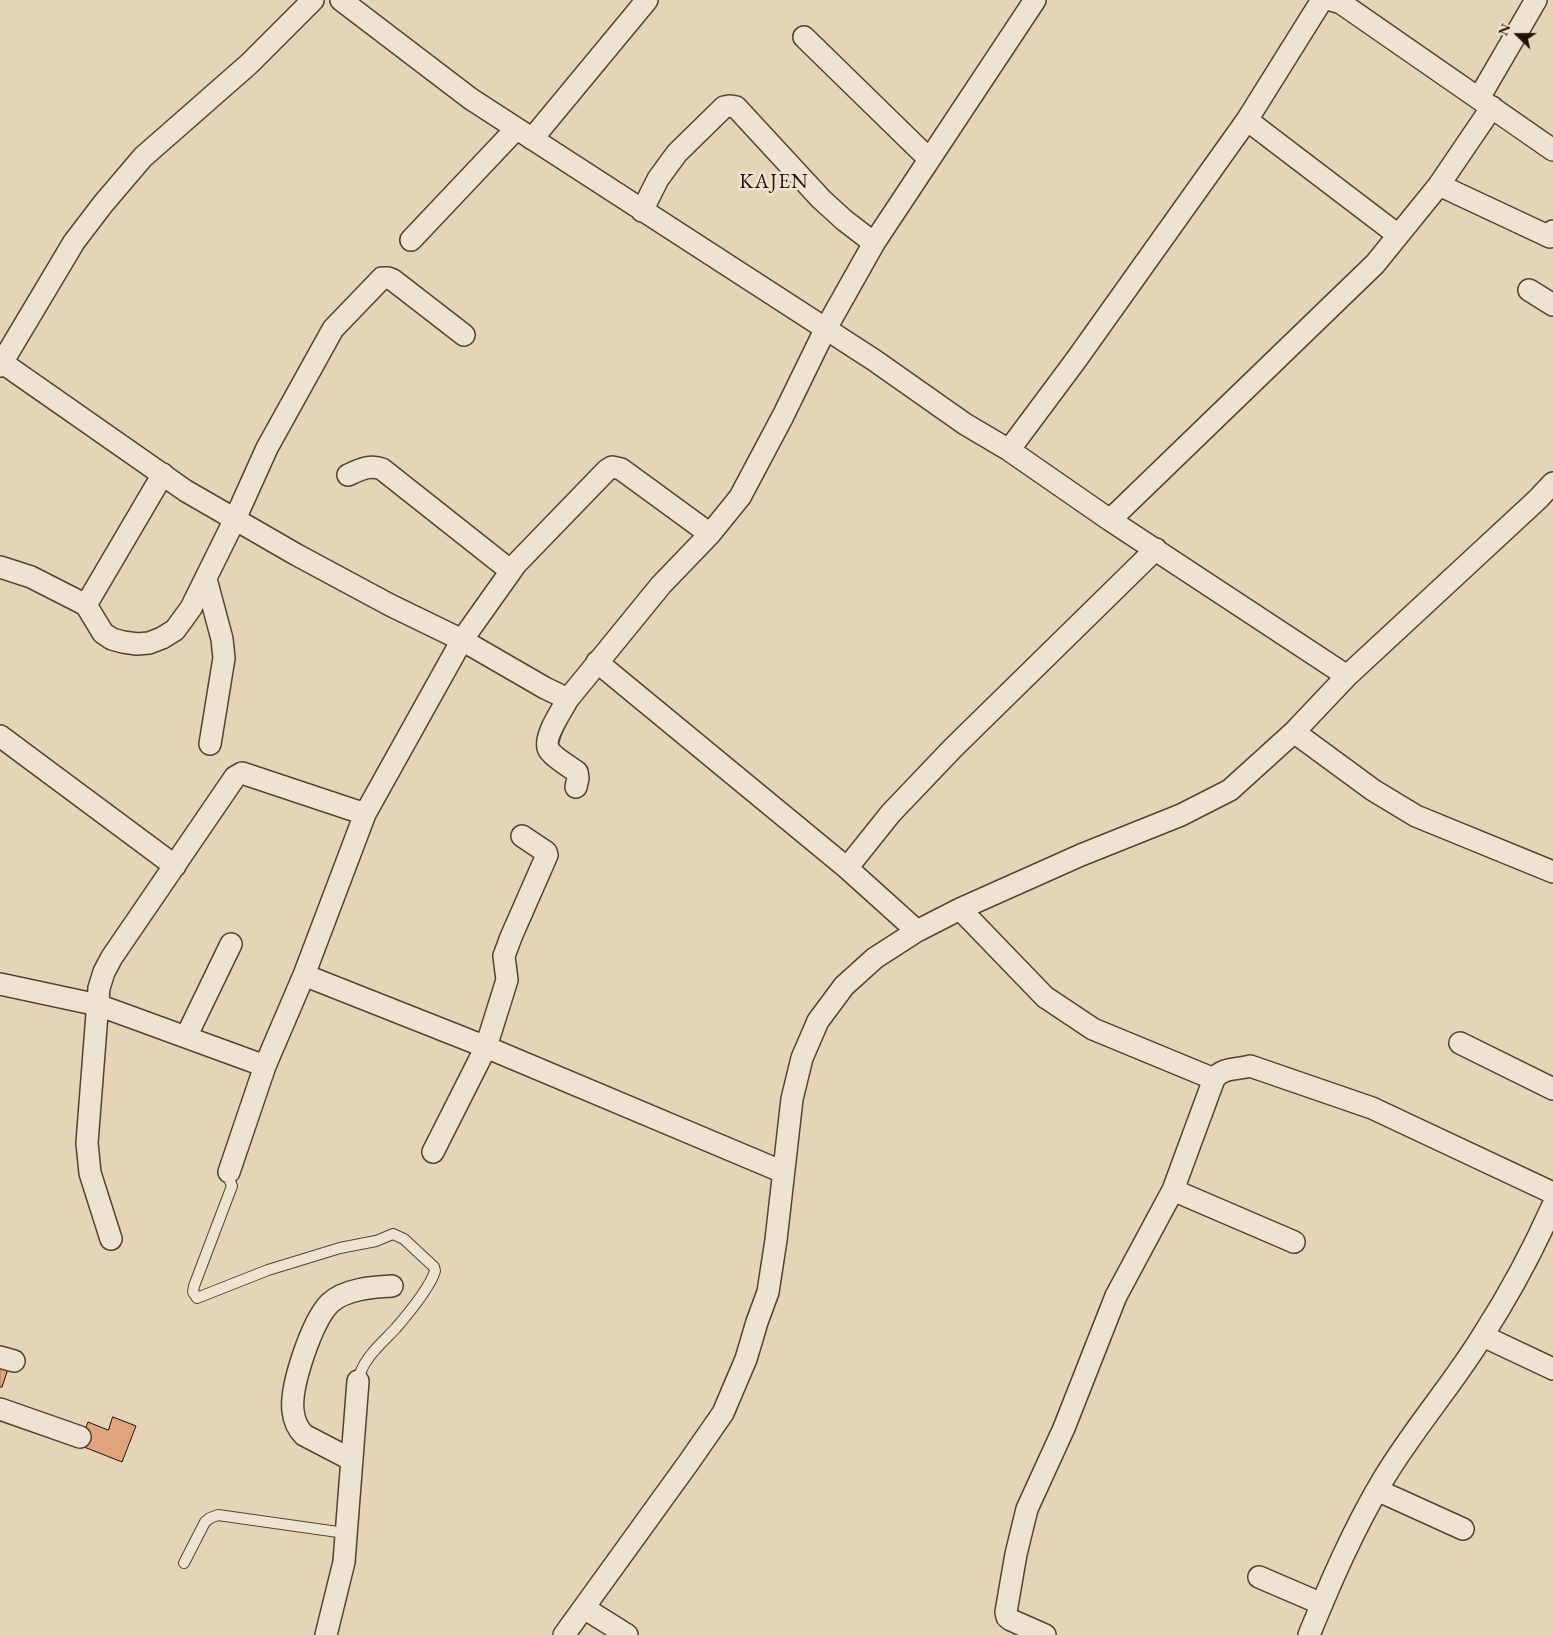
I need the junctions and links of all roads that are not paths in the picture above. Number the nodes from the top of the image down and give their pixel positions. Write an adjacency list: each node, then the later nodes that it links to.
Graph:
1 (313, 0): 26 (street)
2 (341, 0): 13 (street)
3 (647, 0): 13 (street)
4 (1035, 0): 15 (street)
5 (1322, 0): 12 (street)
6 (1331, 0): 11 (street)
7 (1536, 0): 11 (street)
8 (1540, 0): 9 (street)
9 (1553, 6)
10 (804, 37): 15 (street)
11 (1485, 103): 14 (street); 16 (street)
12 (1247, 120): 19 (street); 27 (street)
13 (524, 134): 17 (street); 20 (street)
14 (1553, 150)
15 (929, 158): 21 (street)
16 (1439, 185): 18 (street); 19 (street)
17 (642, 211): 21 (street); 24 (street)
18 (1553, 231)
19 (1398, 235): 32 (street)
20 (411, 240)
21 (874, 243): 24 (street)
22 (1529, 290): 23 (street)
23 (1553, 305)
24 (825, 330): 27 (street); 33 (street)
25 (464, 335): 31 (street)
26 (1, 363): 28 (street)
27 (1009, 450): 32 (street)
28 (163, 474): 31 (street); 38 (street)
29 (348, 475): 36 (street)
30 (1553, 483): 41 (street)
31 (235, 519): 37 (street); 39 (street)
32 (1110, 520): 34 (street)
33 (710, 534): 36 (street); 40 (street)
34 (1156, 549): 41 (street); 50 (street)
35 (0, 567): 38 (street)
36 (511, 571): 39 (street)
37 (206, 579): 38 (street); 45 (street)
38 (86, 604)
39 (462, 640): 42 (street); 47 (street)
40 (597, 662): 42 (street); 50 (street)
41 (1348, 676): 43 (street)
42 (568, 699): 46 (street)
43 (1294, 732): 51 (street); 52 (street)
44 (0, 736): 49 (street)
45 (210, 744)
46 (576, 787)
47 (365, 814): 49 (street); 55 (street)
48 (522, 836): 60 (street)
49 (175, 866): 57 (street)
50 (847, 868): 53 (street)
51 (1553, 872)
52 (960, 909): 53 (street); 62 (street)
53 (917, 931): 66 (street)
54 (231, 944): 58 (street)
55 (304, 975): 60 (street); 61 (street)
56 (0, 984): 57 (street)
57 (98, 1005): 58 (street); 70 (street)
58 (186, 1037): 61 (street)
59 (1460, 1043): 63 (street)
60 (486, 1047): 64 (street); 66 (street)
61 (265, 1066): 65 (street)
62 (1214, 1079): 67 (street); 68 (street)
63 (1553, 1089)
64 (433, 1152)
65 (229, 1172): 75 (lane)
66 (783, 1172): 85 (street)
67 (1173, 1190): 71 (street); 89 (street)
68 (1553, 1193)
69 (1553, 1205): 73 (street)
70 (111, 1239)
71 (1294, 1242)
72 (392, 1286): 78 (street)
73 (1483, 1336): 74 (street); 79 (street)
74 (1553, 1369)
75 (358, 1381): 78 (street)
76 (0, 1409): 77 (street)
77 (80, 1437)
78 (352, 1460): 81 (street)
79 (1377, 1490): 80 (street); 84 (street)
80 (1463, 1529)
81 (345, 1533): 82 (lane); 86 (street)
82 (184, 1563)
83 (1259, 1577): 84 (street)
84 (1322, 1604): 90 (street)
85 (584, 1608): 87 (street); 88 (street)
86 (326, 1635)
87 (564, 1635)
88 (627, 1635)
89 (1045, 1635)
90 (1309, 1635)

